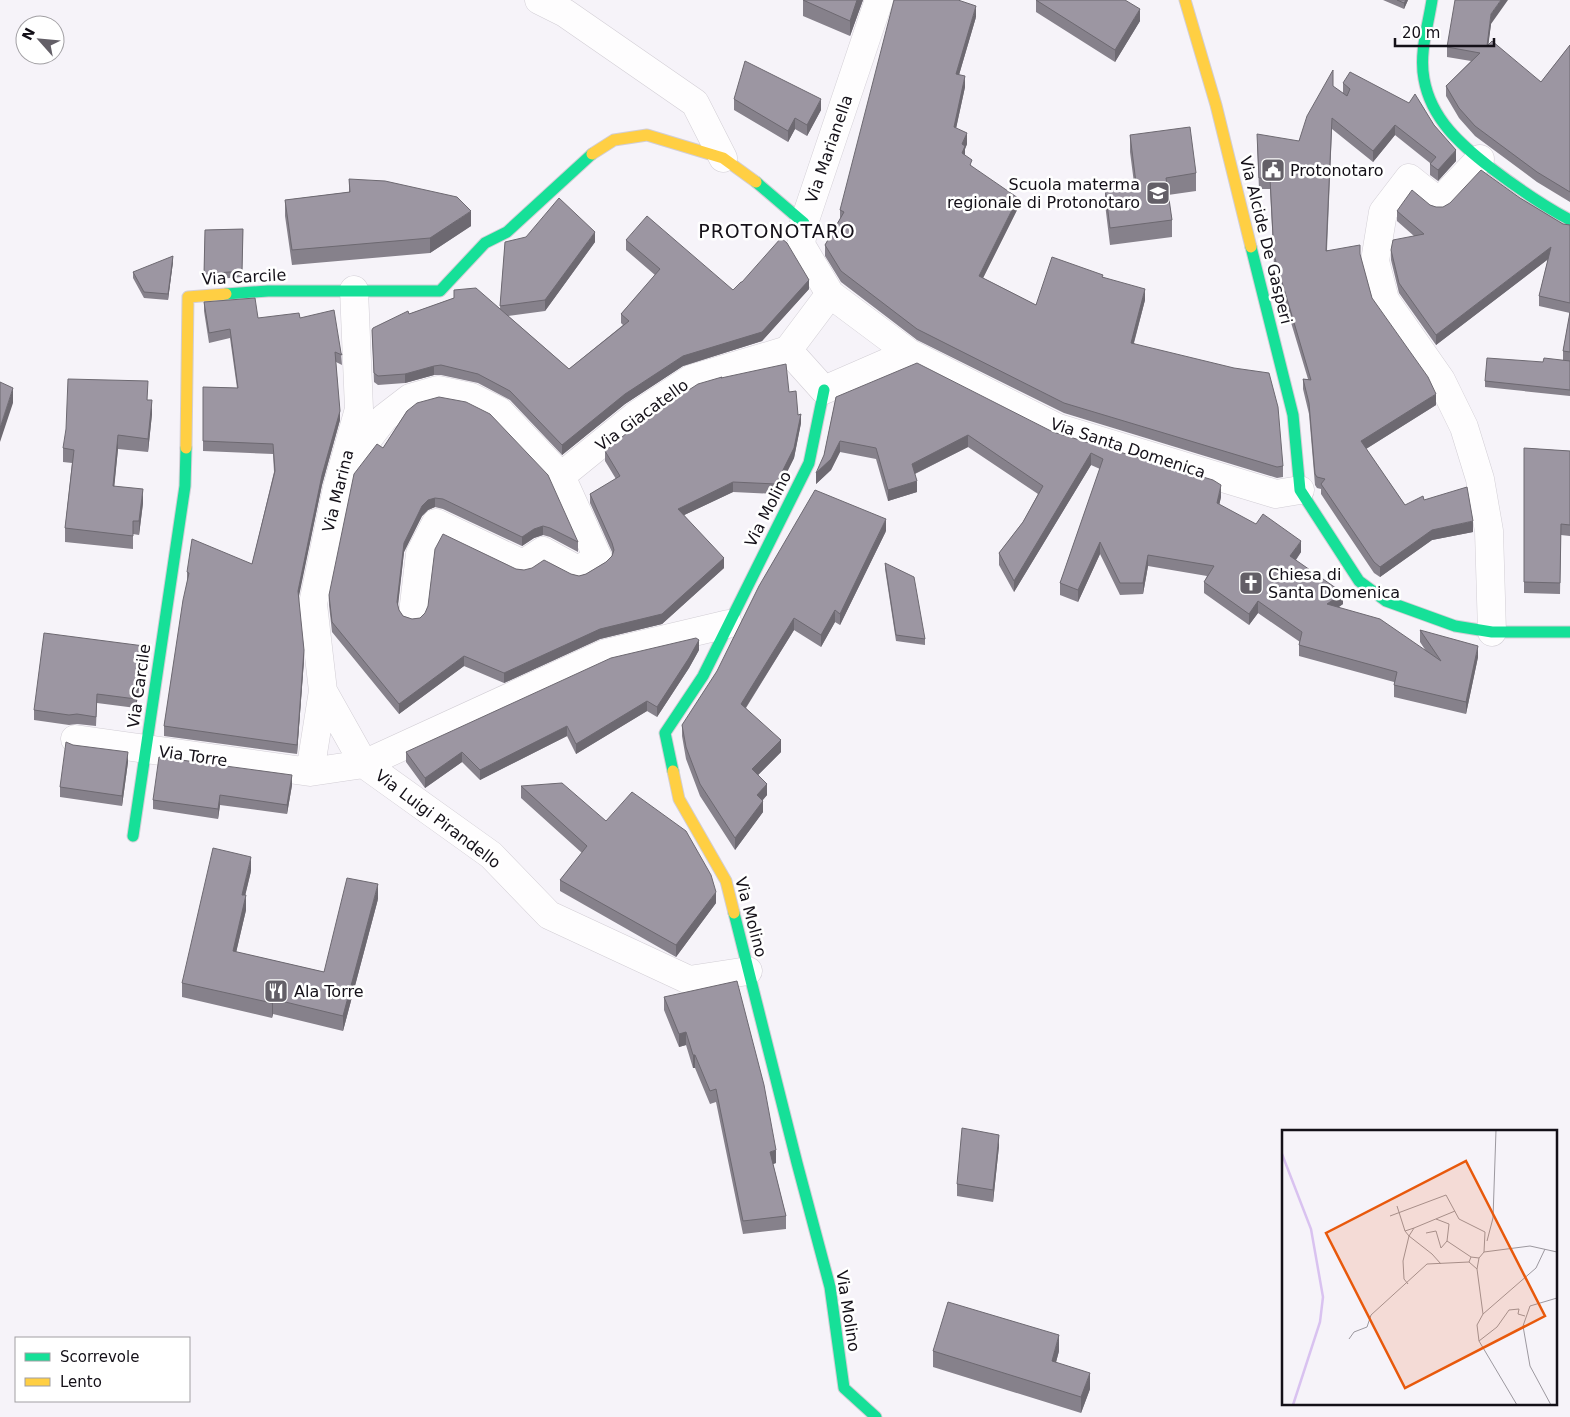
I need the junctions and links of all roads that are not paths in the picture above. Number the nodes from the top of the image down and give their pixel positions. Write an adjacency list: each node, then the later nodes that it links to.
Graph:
1 (539, 0): 5 (street)
2 (879, 0): 8 (street, Via Marianella)
3 (1185, 0): 16 (street, Via Alcide De Gasperi)
4 (1432, 0): 6 (street)
5 (723, 158): 8 (street, Via Carcile); 9 (street, Via Carcile)
6 (1480, 159): 7 (street); 19 (street)
7 (1570, 220)
8 (804, 223): 10 (street, Via Marianella)
9 (354, 290): 14 (street, Via Marina); 23 (street, Via Carcile)
10 (830, 294): 11 (street); 12 (street, Via Santa Domenica)
11 (788, 350): 13 (street); 15 (street, Via Giacatello)
12 (909, 353): 13 (street); 16 (street, Via Santa Domenica)
13 (824, 390): 18 (street, Via Molino)
14 (342, 473): 15 (street); 21 (street, Via Marina)
15 (561, 476): 17 (street)
16 (1300, 490): 19 (street)
17 (413, 614)
18 (728, 624): 24 (street, Via Torre); 27 (street, Via Molino)
19 (1492, 632): 20 (street)
20 (1570, 632)
21 (323, 691): 24 (street); 25 (street)
22 (75, 739): 23 (street, Via Torre)
23 (147, 749): 25 (street, Via Torre); 26 (street, Via Carcile)
24 (364, 764): 25 (street, Via Torre); 27 (street, Via Luigi Pirandello)
25 (310, 772)
26 (133, 836)
27 (748, 971): 28 (street, Via Molino)
28 (876, 1417)

